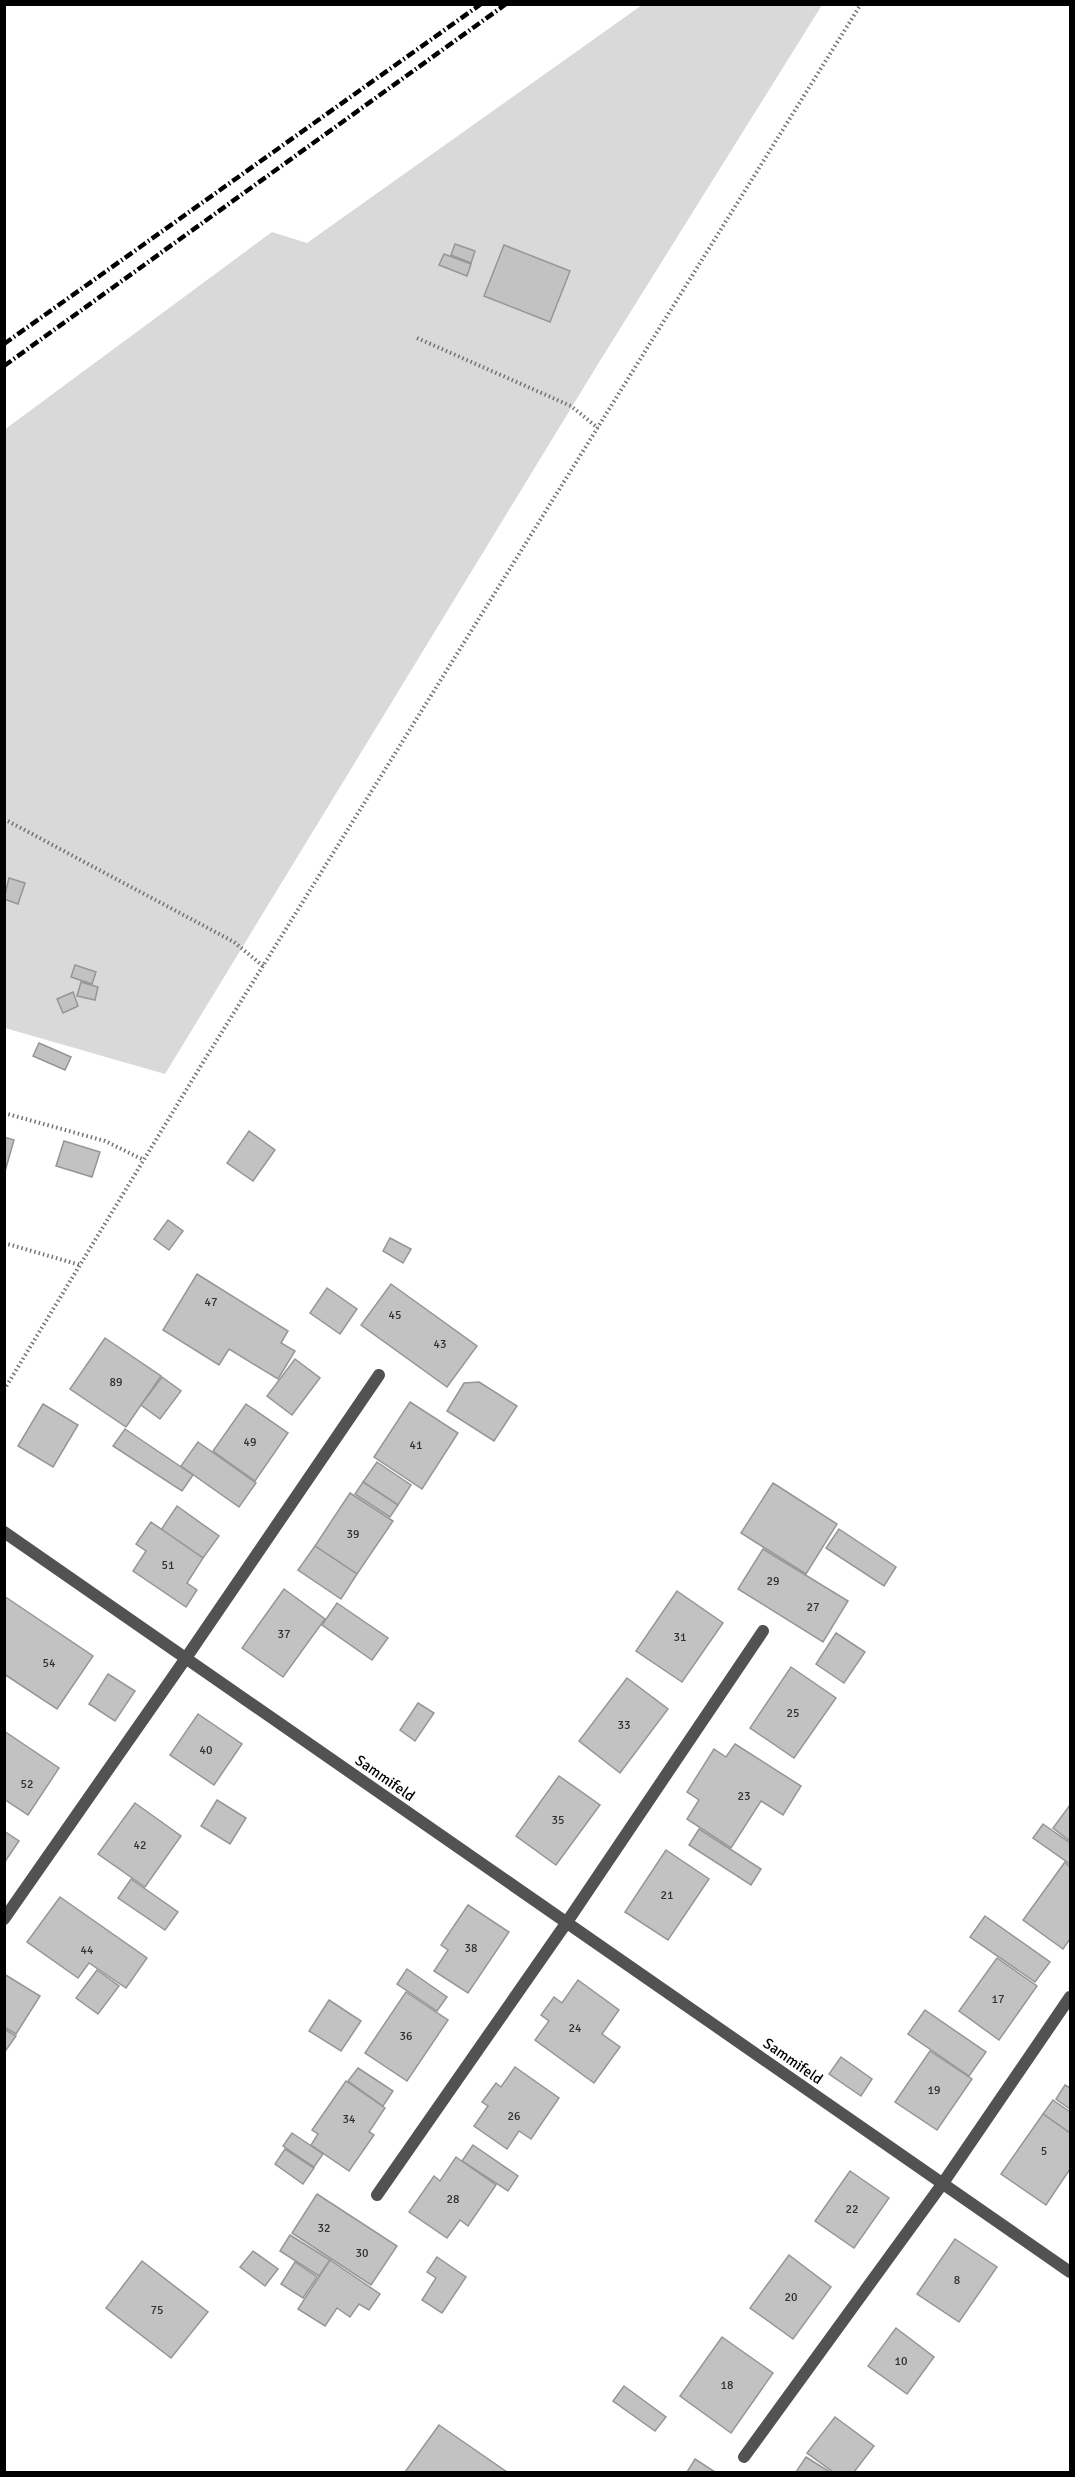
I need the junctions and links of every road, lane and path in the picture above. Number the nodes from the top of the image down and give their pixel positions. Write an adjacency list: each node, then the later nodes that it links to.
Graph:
1 (861, 4): 3 (path)
2 (417, 338): 3 (path)
3 (597, 428): 5 (path)
4 (4, 819): 5 (path)
5 (263, 966): 7 (path)
6 (4, 1113): 7 (path)
7 (144, 1160): 9 (path)
8 (4, 1243): 9 (path)
9 (80, 1265): 11 (path)
10 (379, 1375): 14 (street)
11 (4, 1390)
12 (4, 1532): 14 (street, Sammifeld)
13 (763, 1630): 16 (street)
14 (186, 1658): 15 (street); 16 (street, Sammifeld)
15 (4, 1919)
16 (567, 1922): 18 (street, Sammifeld); 19 (street)
17 (1071, 1997): 18 (street)
18 (943, 2183): 20 (street, Sammifeld); 21 (street)
19 (377, 2195)
20 (1071, 2272)
21 (744, 2457)

